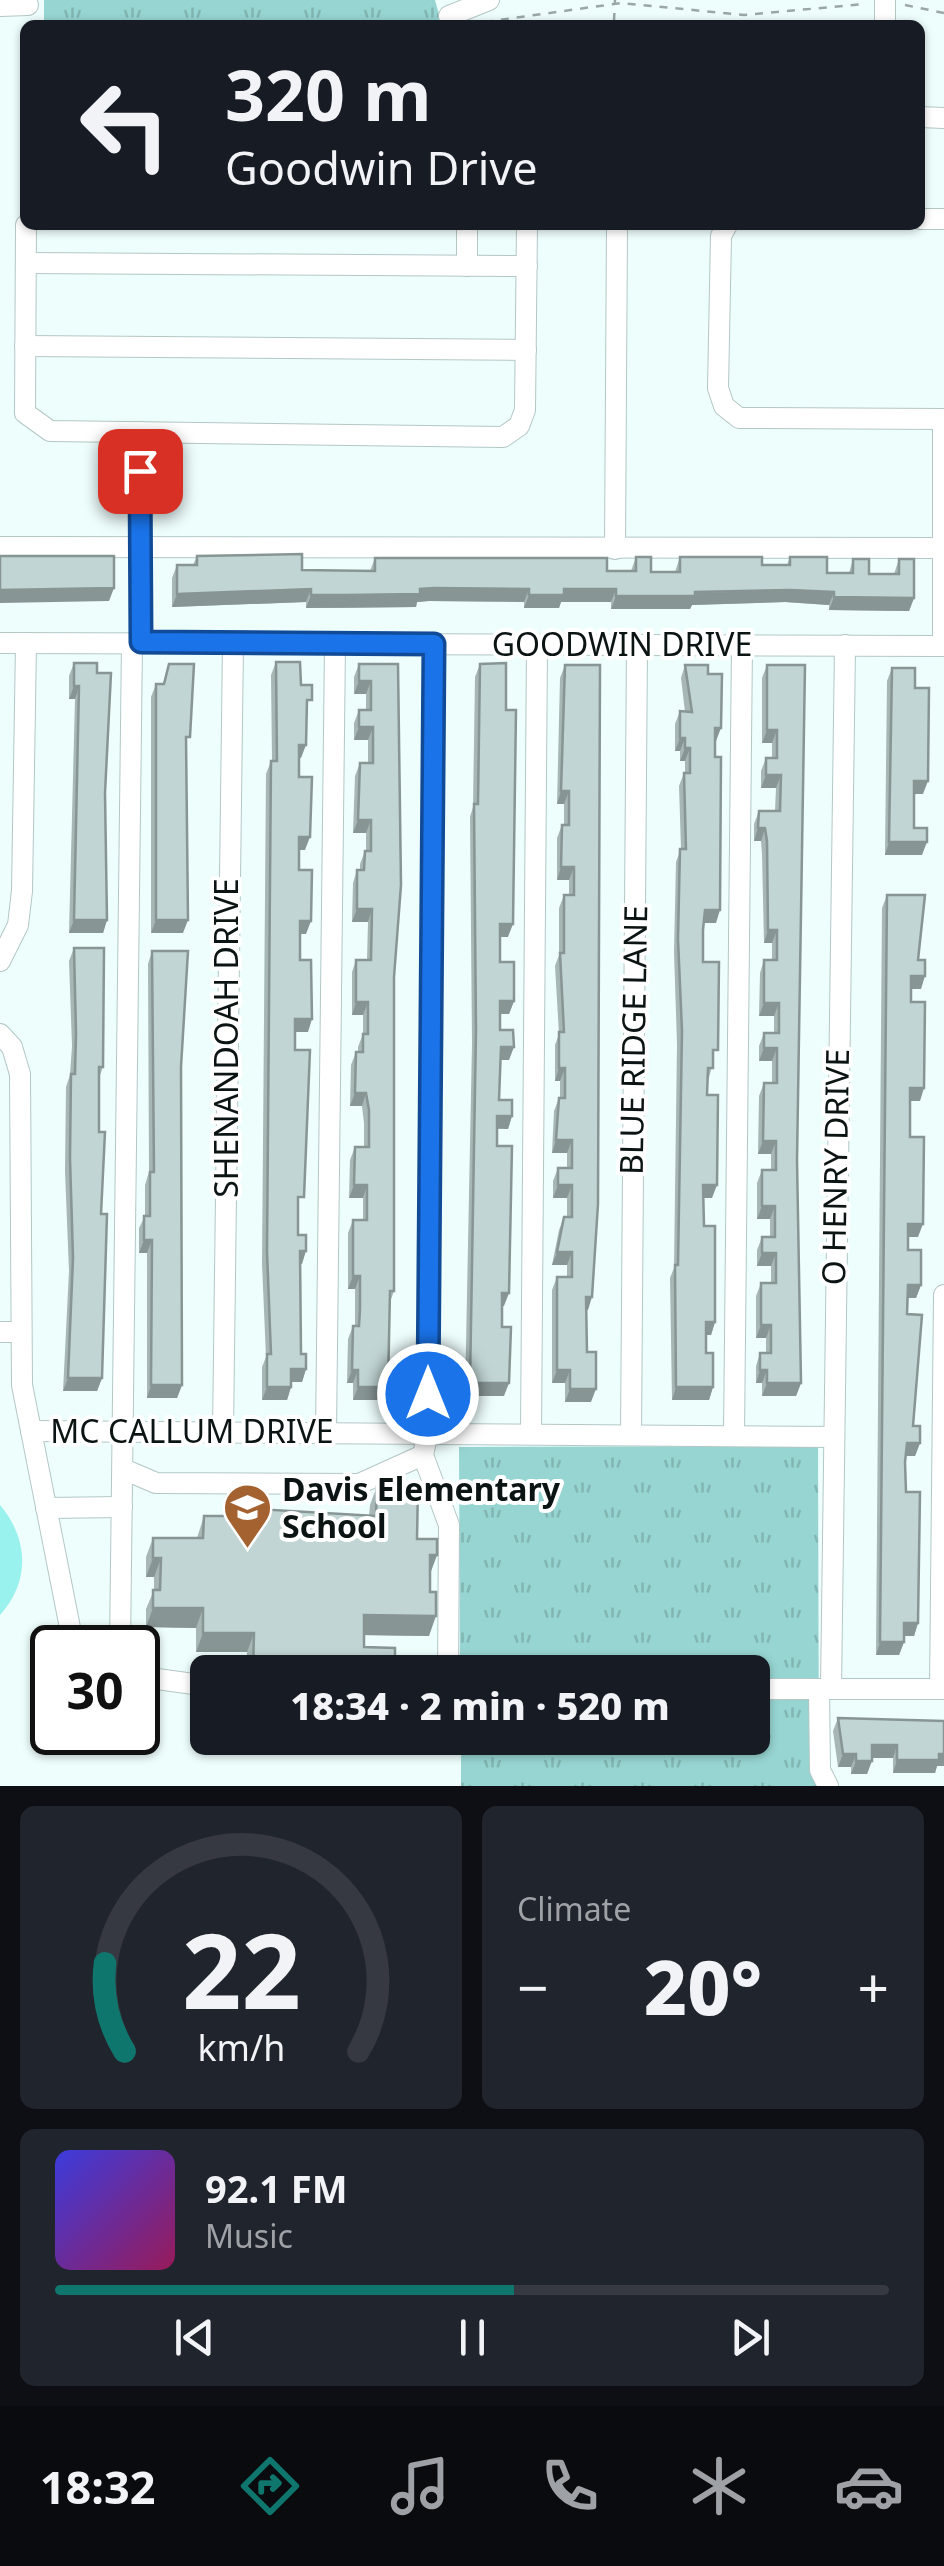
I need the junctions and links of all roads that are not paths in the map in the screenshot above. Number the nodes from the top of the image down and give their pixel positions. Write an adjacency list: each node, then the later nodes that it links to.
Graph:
1 (489, 0): 4 (street)
2 (0, 6): 3 (street)
3 (28, 10)
4 (448, 14)
5 (26, 230): 10 (street)
6 (467, 230): 11 (street)
7 (527, 230): 12 (street)
8 (617, 230): 19 (street)
9 (725, 230): 15 (street)
10 (26, 262): 11 (street); 13 (street)
11 (467, 266): 12 (street)
12 (527, 266): 14 (street)
13 (26, 346): 14 (street); 16 (street)
14 (526, 350): 16 (street)
15 (943, 419): 20 (street)
16 (140, 432): 18 (street)
17 (0, 547): 18 (street)
18 (141, 548): 19 (street); 21 (street)
19 (615, 548): 20 (street)
20 (943, 548): 31 (street)
21 (137, 642): 23 (street, GOODWIN DRIVE); 24 (street, GOODWIN DRIVE); 37 (street)
22 (0, 643): 23 (street, GOODWIN DRIVE)
23 (26, 643): 32 (street)
24 (232, 643): 25 (street, GOODWIN DRIVE); 39 (street, SHENANDOAH DRIVE)
25 (336, 644): 26 (street, GOODWIN DRIVE); 40 (street)
26 (434, 644): 27 (street, GOODWIN DRIVE); 38 (street)
27 (537, 645): 28 (street, GOODWIN DRIVE); 41 (street)
28 (638, 645): 29 (street, GOODWIN DRIVE); 42 (street, BLUE RIDGE LANE)
29 (742, 646): 30 (street, GOODWIN DRIVE); 43 (street)
30 (845, 646): 31 (street, GOODWIN DRIVE); 44 (street, O HENRY DRIVE)
31 (943, 646)
32 (0, 961)
33 (0, 1034): 35 (street)
34 (944, 1296): 56 (street)
35 (10, 1332): 36 (street)
36 (31, 1431): 37 (street, MC CALLUM DRIVE); 48 (street)
37 (124, 1432): 39 (street, MC CALLUM DRIVE); 46 (street)
38 (428, 1432): 40 (street, MC CALLUM DRIVE); 41 (street, MC CALLUM DRIVE); 45 (street)
39 (222, 1433): 40 (street, MC CALLUM DRIVE)
40 (326, 1433)
41 (530, 1434): 42 (street, MC CALLUM DRIVE)
42 (632, 1435): 43 (street, MC CALLUM DRIVE)
43 (734, 1436): 44 (street, MC CALLUM DRIVE)
44 (833, 1436): 55 (street, O HENRY DRIVE)
45 (424, 1455): 46 (street); 51 (street)
46 (123, 1470): 47 (street)
47 (122, 1506): 48 (street); 50 (street)
48 (46, 1508): 49 (street)
49 (69, 1625)
50 (120, 1625)
51 (448, 1655)
52 (160, 1679): 53 (street)
53 (190, 1684)
54 (770, 1684): 55 (street)
55 (825, 1689): 56 (street); 57 (street, O HENRY DRIVE)
56 (942, 1689)
57 (828, 1786)

